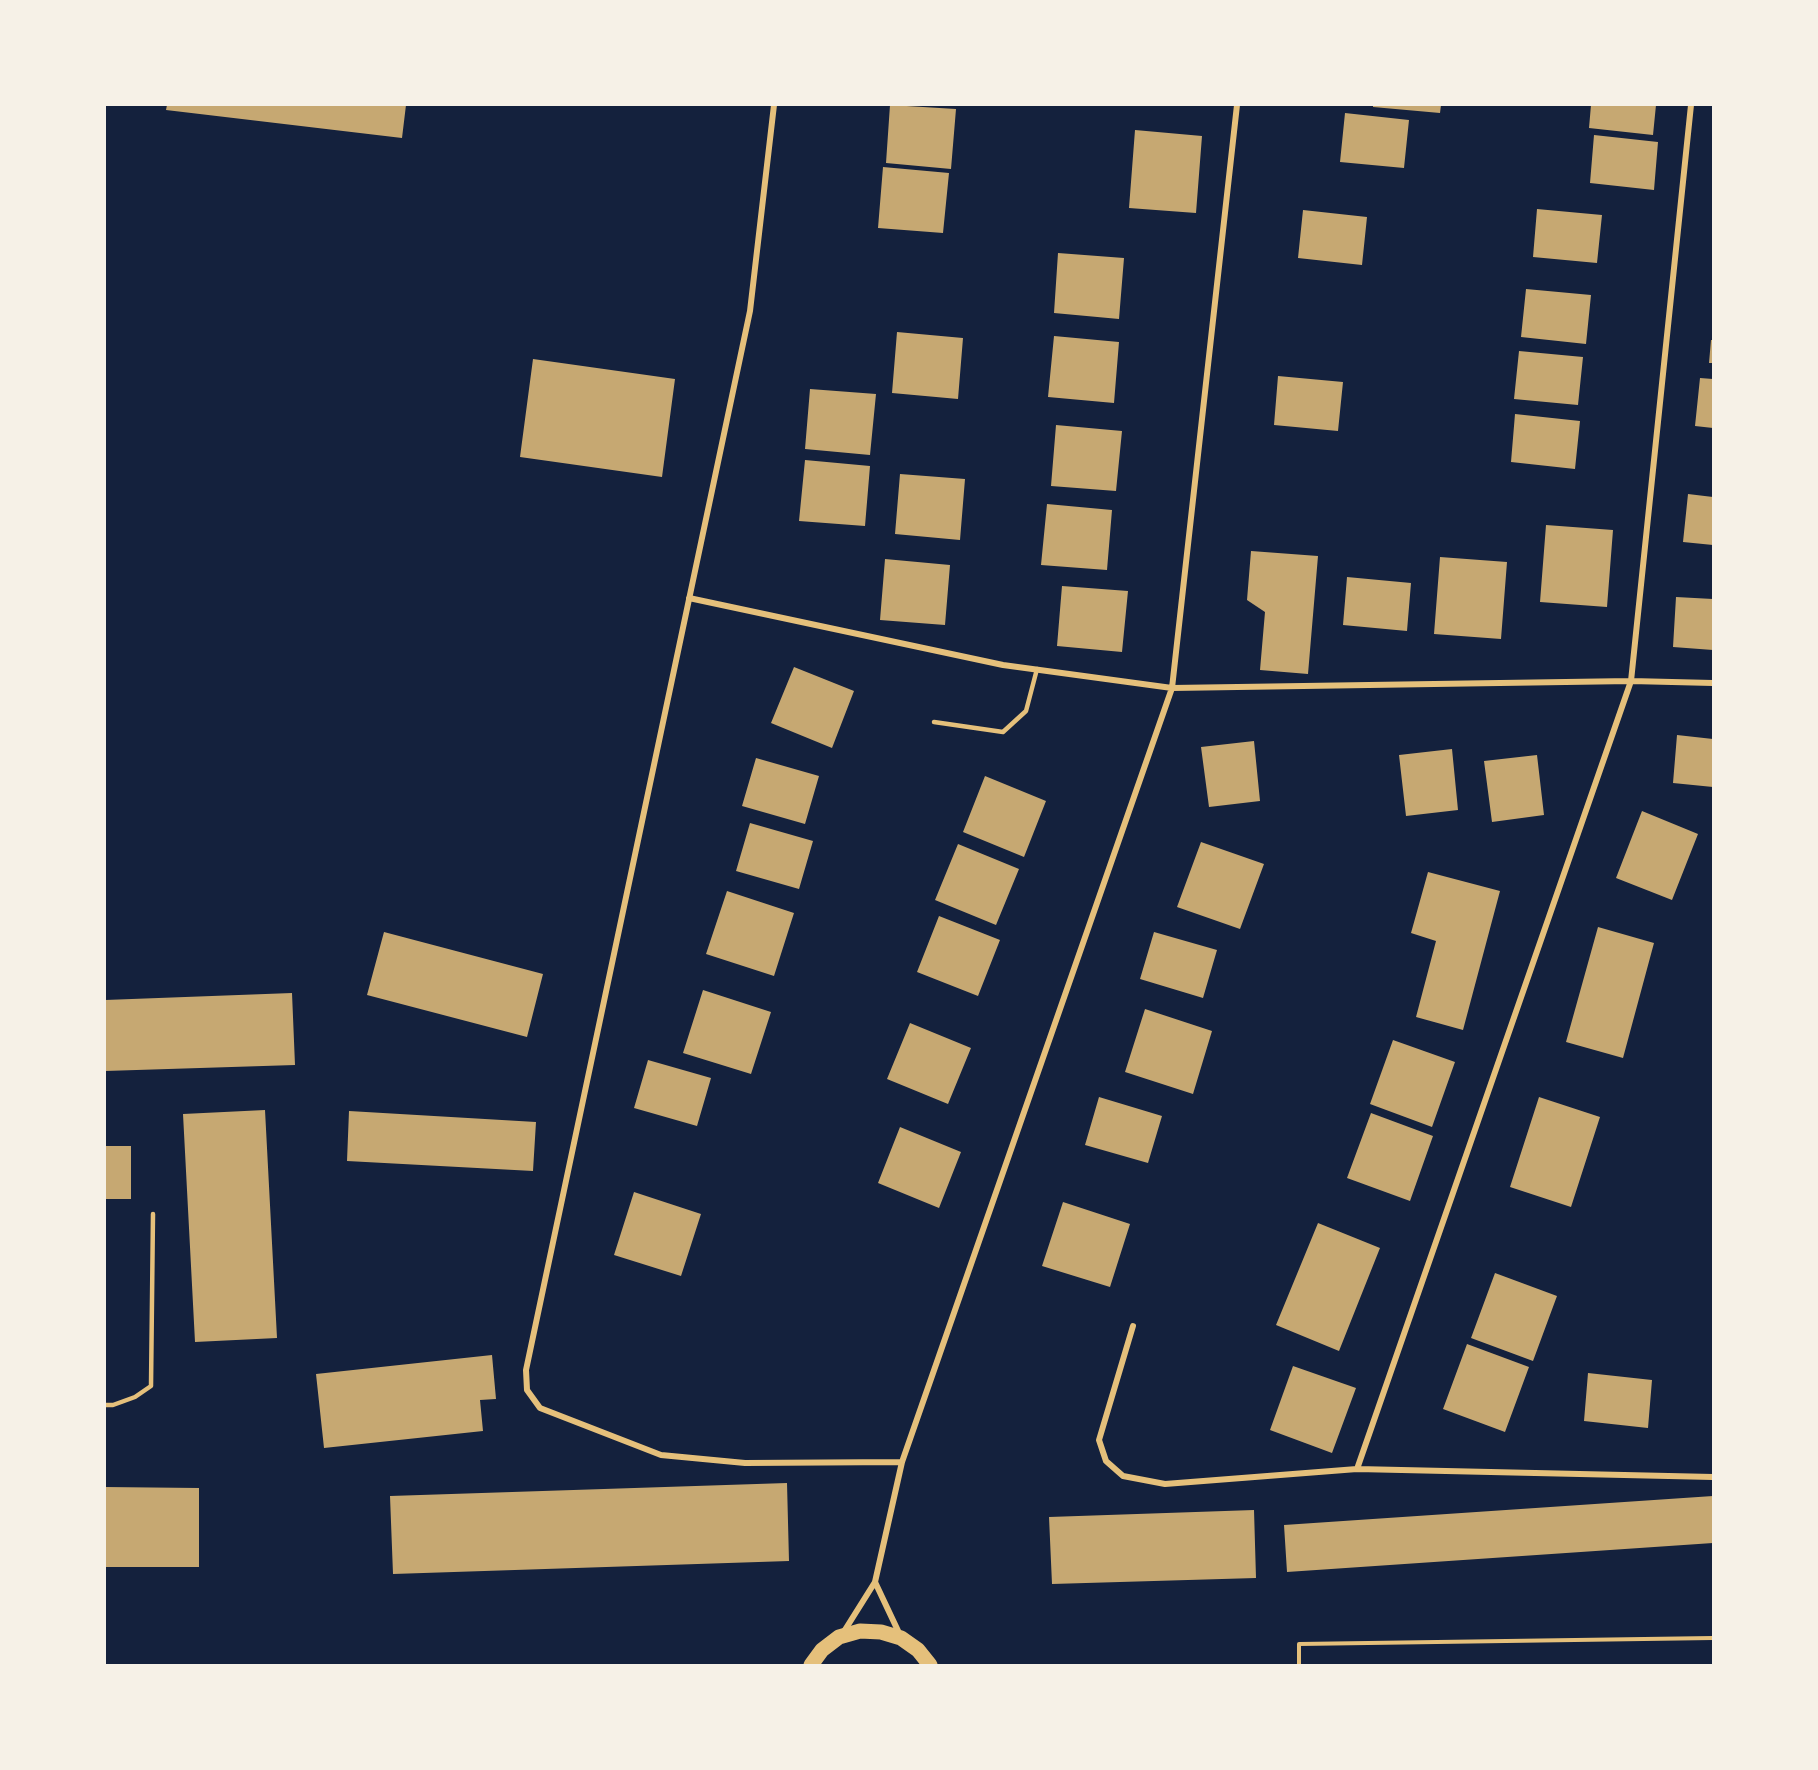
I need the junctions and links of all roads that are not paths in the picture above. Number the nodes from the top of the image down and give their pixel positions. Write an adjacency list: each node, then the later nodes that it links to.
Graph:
1 (774, 105): 4 (street)
2 (1237, 105): 8 (street)
3 (1691, 105): 6 (street)
4 (689, 598): 5 (street); 13 (street)
5 (1037, 669): 8 (street); 9 (lane)
6 (1631, 681): 7 (street); 8 (street); 14 (street)
7 (1713, 683)
8 (1172, 688): 13 (street)
9 (934, 722)
10 (153, 1214): 12 (lane)
11 (1133, 1326): 14 (street)
12 (105, 1405)
13 (902, 1462): 16 (street)
14 (1357, 1469): 15 (street)
15 (1713, 1477)
16 (875, 1582): 17 (street); 18 (street)
17 (839, 1638): 18 (main road); 19 (main road)
18 (901, 1638): 20 (main road)
19 (811, 1665)
20 (930, 1665)

